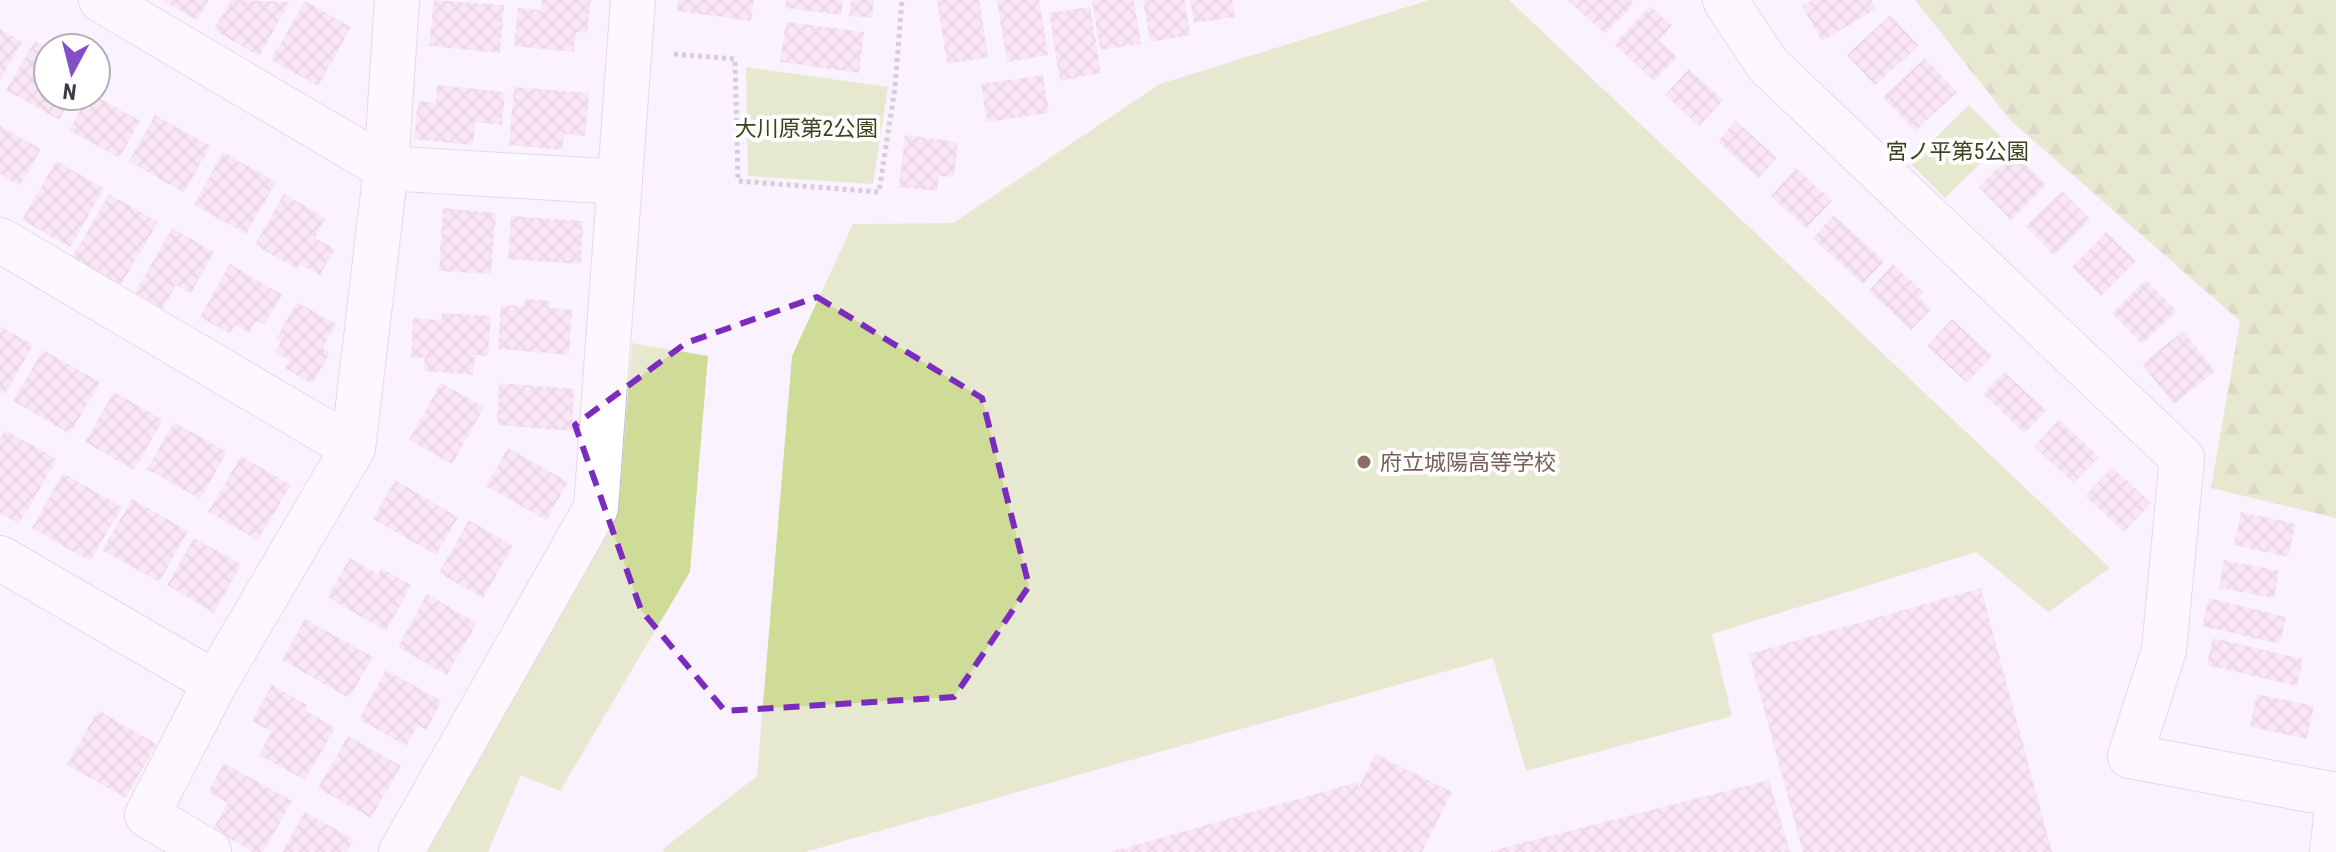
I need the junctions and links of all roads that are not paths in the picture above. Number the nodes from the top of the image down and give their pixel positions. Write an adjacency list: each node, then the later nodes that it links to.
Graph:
1 (101, 0): 5 (street)
2 (397, 0): 5 (street)
3 (633, 0): 6 (street)
4 (1725, 0): 11 (street)
5 (386, 168): 6 (street); 8 (street)
6 (620, 182): 14 (street)
7 (0, 240): 8 (street)
8 (353, 448): 10 (street)
9 (0, 558): 10 (street)
10 (215, 683): 13 (street)
11 (2336, 795)
12 (2336, 817): 15 (street)
13 (209, 852)
14 (401, 852)
15 (2332, 852)

